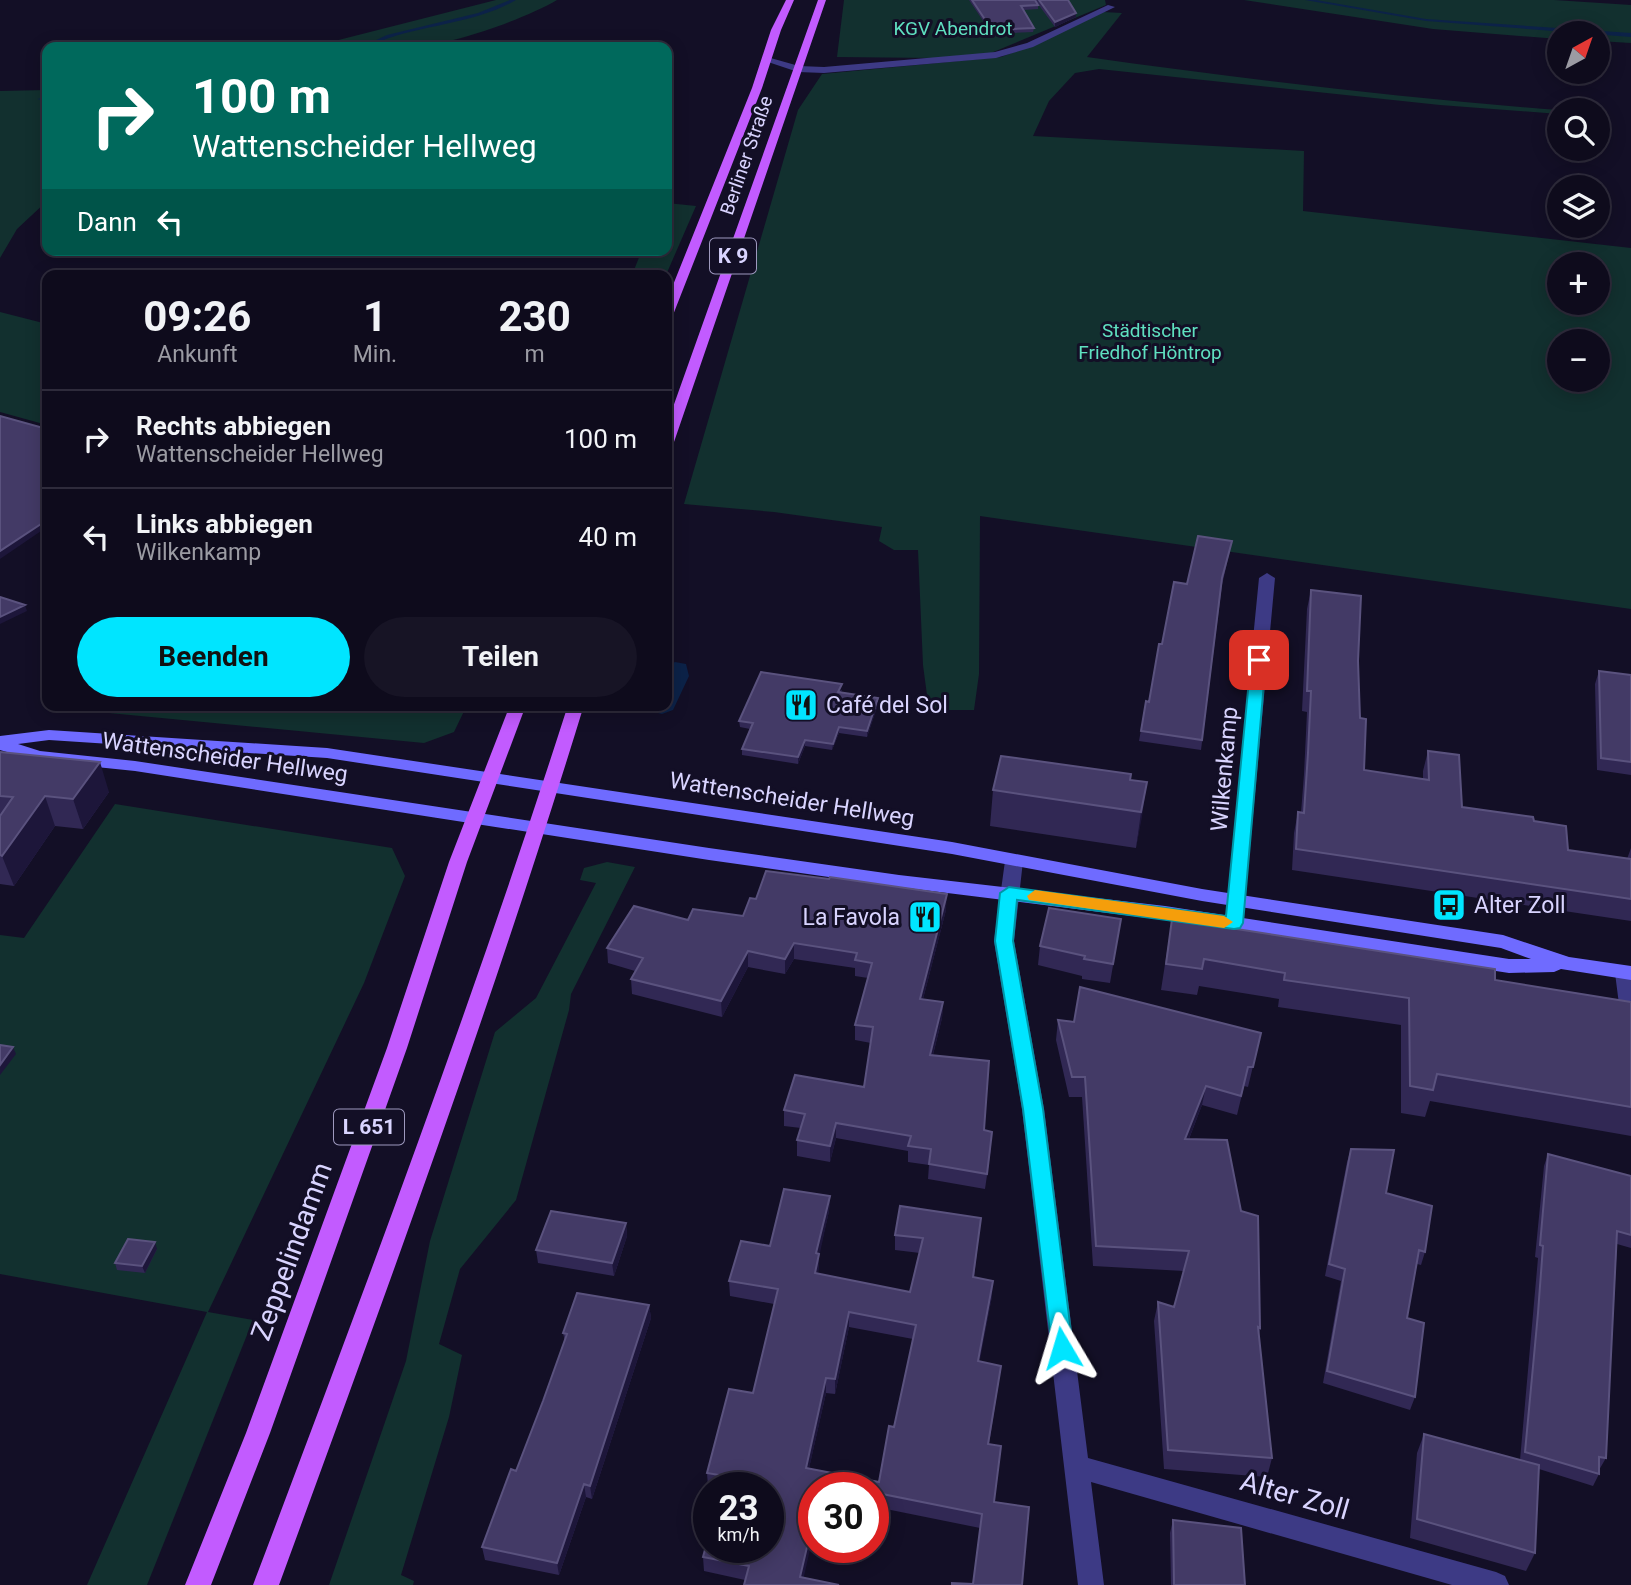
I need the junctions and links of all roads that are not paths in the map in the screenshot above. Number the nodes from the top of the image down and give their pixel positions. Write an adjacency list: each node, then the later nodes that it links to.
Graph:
1 (790, 0): 4 (main road, Berliner Straße / K 9)
2 (822, 0): 5 (main road, Berliner Straße / K 9)
3 (1111, 7): 5 (street)
4 (767, 60): 5 (street); 6 (main road, Berliner Straße / K 9)
5 (800, 64): 7 (main road, Berliner Straße / K 9)
6 (672, 302)
7 (672, 428)
8 (1267, 578): 18 (street, Wilkenkamp)
9 (516, 711): 12 (main road)
10 (574, 711): 13 (main road)
11 (0, 742): 12 (main road, Wattenscheider Hellweg); 14 (main road, Wattenscheider Hellweg)
12 (491, 777): 13 (main road, Wattenscheider Hellweg); 14 (main road, Zeppelindamm / L 651)
13 (550, 786): 15 (main road, L 651); 16 (main road, Wattenscheider Hellweg)
14 (474, 819): 15 (main road, Wattenscheider Hellweg); 24 (main road, Zeppelindamm / L 651)
15 (537, 829): 17 (main road, Wattenscheider Hellweg); 25 (main road, L 651)
16 (1014, 861): 17 (street); 18 (main road, Wattenscheider Hellweg)
17 (1009, 893): 19 (main road, Wattenscheider Hellweg); 23 (street)
18 (1237, 900): 19 (street, Wilkenkamp); 20 (main road, Wattenscheider Hellweg)
19 (1234, 923): 20 (main road, Wattenscheider Hellweg)
20 (1568, 964): 21 (main road, Wattenscheider Hellweg)
21 (1628, 973): 22 (street, Wattenscheider Hellweg)
22 (1631, 1020)
23 (1076, 1466): 26 (street); 27 (street, Alter Zoll)
24 (198, 1585)
25 (266, 1585)
26 (1091, 1585)
27 (1496, 1585)

